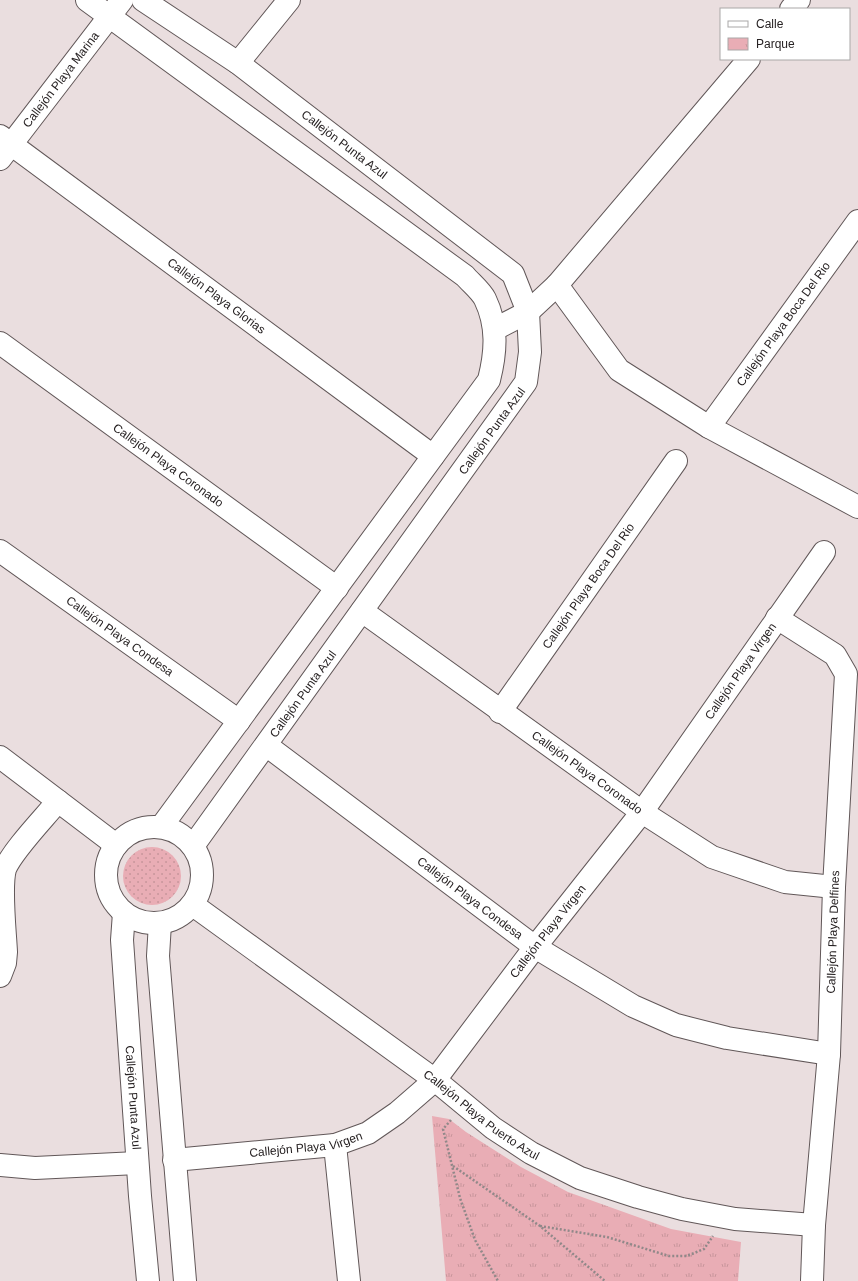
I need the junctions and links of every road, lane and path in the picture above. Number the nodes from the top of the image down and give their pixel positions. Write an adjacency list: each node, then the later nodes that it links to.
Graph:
1 (87, 0): 5 (street)
2 (143, 0): 8 (street, Callejón Punta Azul)
3 (289, 0): 8 (street)
4 (799, 0): 6 (street)
5 (115, 8): 9 (street, Callejón Playa Marina); 13 (street)
6 (792, 8)
7 (748, 60): 11 (street)
8 (238, 63): 12 (street, Callejón Punta Azul)
9 (4, 146): 16 (street, Callejón Playa Glorias)
10 (858, 220): 15 (street, Callejón Playa Boca Del Rio)
11 (557, 285): 12 (street); 15 (street)
12 (528, 312): 13 (street); 22 (street, Callejón Punta Azul)
13 (495, 328): 16 (street)
14 (0, 343): 21 (street, Callejón Playa Coronado)
15 (709, 427): 18 (street)
16 (433, 456): 21 (street)
17 (676, 461): 24 (street, Callejón Playa Boca Del Rio)
18 (858, 507)
19 (0, 551): 25 (street, Callejón Playa Condesa)
20 (824, 552): 23 (street, Callejón Playa Virgen)
21 (337, 588): 25 (street)
22 (362, 611): 24 (street, Callejón Playa Coronado); 26 (street, Callejón Punta Azul)
23 (777, 618): 29 (street, Callejón Playa Virgen); 33 (street, Callejón Playa Delfines)
24 (500, 712): 29 (street, Callejón Playa Coronado)
25 (239, 721): 30 (street)
26 (266, 745): 32 (street, Callejón Punta Azul); 37 (street, Callejón Playa Condesa)
27 (0, 757): 28 (street)
28 (58, 801): 31 (street); 38 (street)
29 (642, 812): 33 (street, Callejón Playa Coronado); 37 (street, Callejón Playa Virgen)
30 (161, 827): 31 (street); 32 (street)
31 (116, 845): 35 (street)
32 (193, 846): 34 (street)
33 (834, 887): 39 (street, Callejón Playa Delfines)
34 (193, 905): 36 (street); 40 (street, Callejón Playa Puerto Azul)
35 (124, 913): 36 (street); 44 (street, Callejón Punta Azul)
36 (160, 923): 43 (street)
37 (535, 947): 39 (street, Callejón Playa Condesa); 40 (street, Callejón Playa Virgen)
38 (0, 976)
39 (829, 1054): 48 (street, Callejón Playa Delfines)
40 (435, 1080): 41 (street, Callejón Playa Puerto Azul); 42 (street, Callejón Playa Virgen)
41 (464, 1104): 46 (path); 47 (street, Callejón Playa Puerto Azul)
42 (335, 1145): 43 (street, Callejón Playa Virgen); 52 (street)
43 (174, 1160): 51 (street)
44 (137, 1164): 45 (street); 50 (street, Callejón Punta Azul)
45 (0, 1165)
46 (453, 1165): 49 (path); 53 (path)
47 (721, 1216): 48 (street, Callejón Playa Puerto Azul); 49 (path)
48 (814, 1225): 55 (street, Callejón Playa Delfines)
49 (540, 1226): 54 (path)
50 (148, 1281)
51 (185, 1281)
52 (349, 1281)
53 (498, 1281)
54 (606, 1281)
55 (812, 1281)

